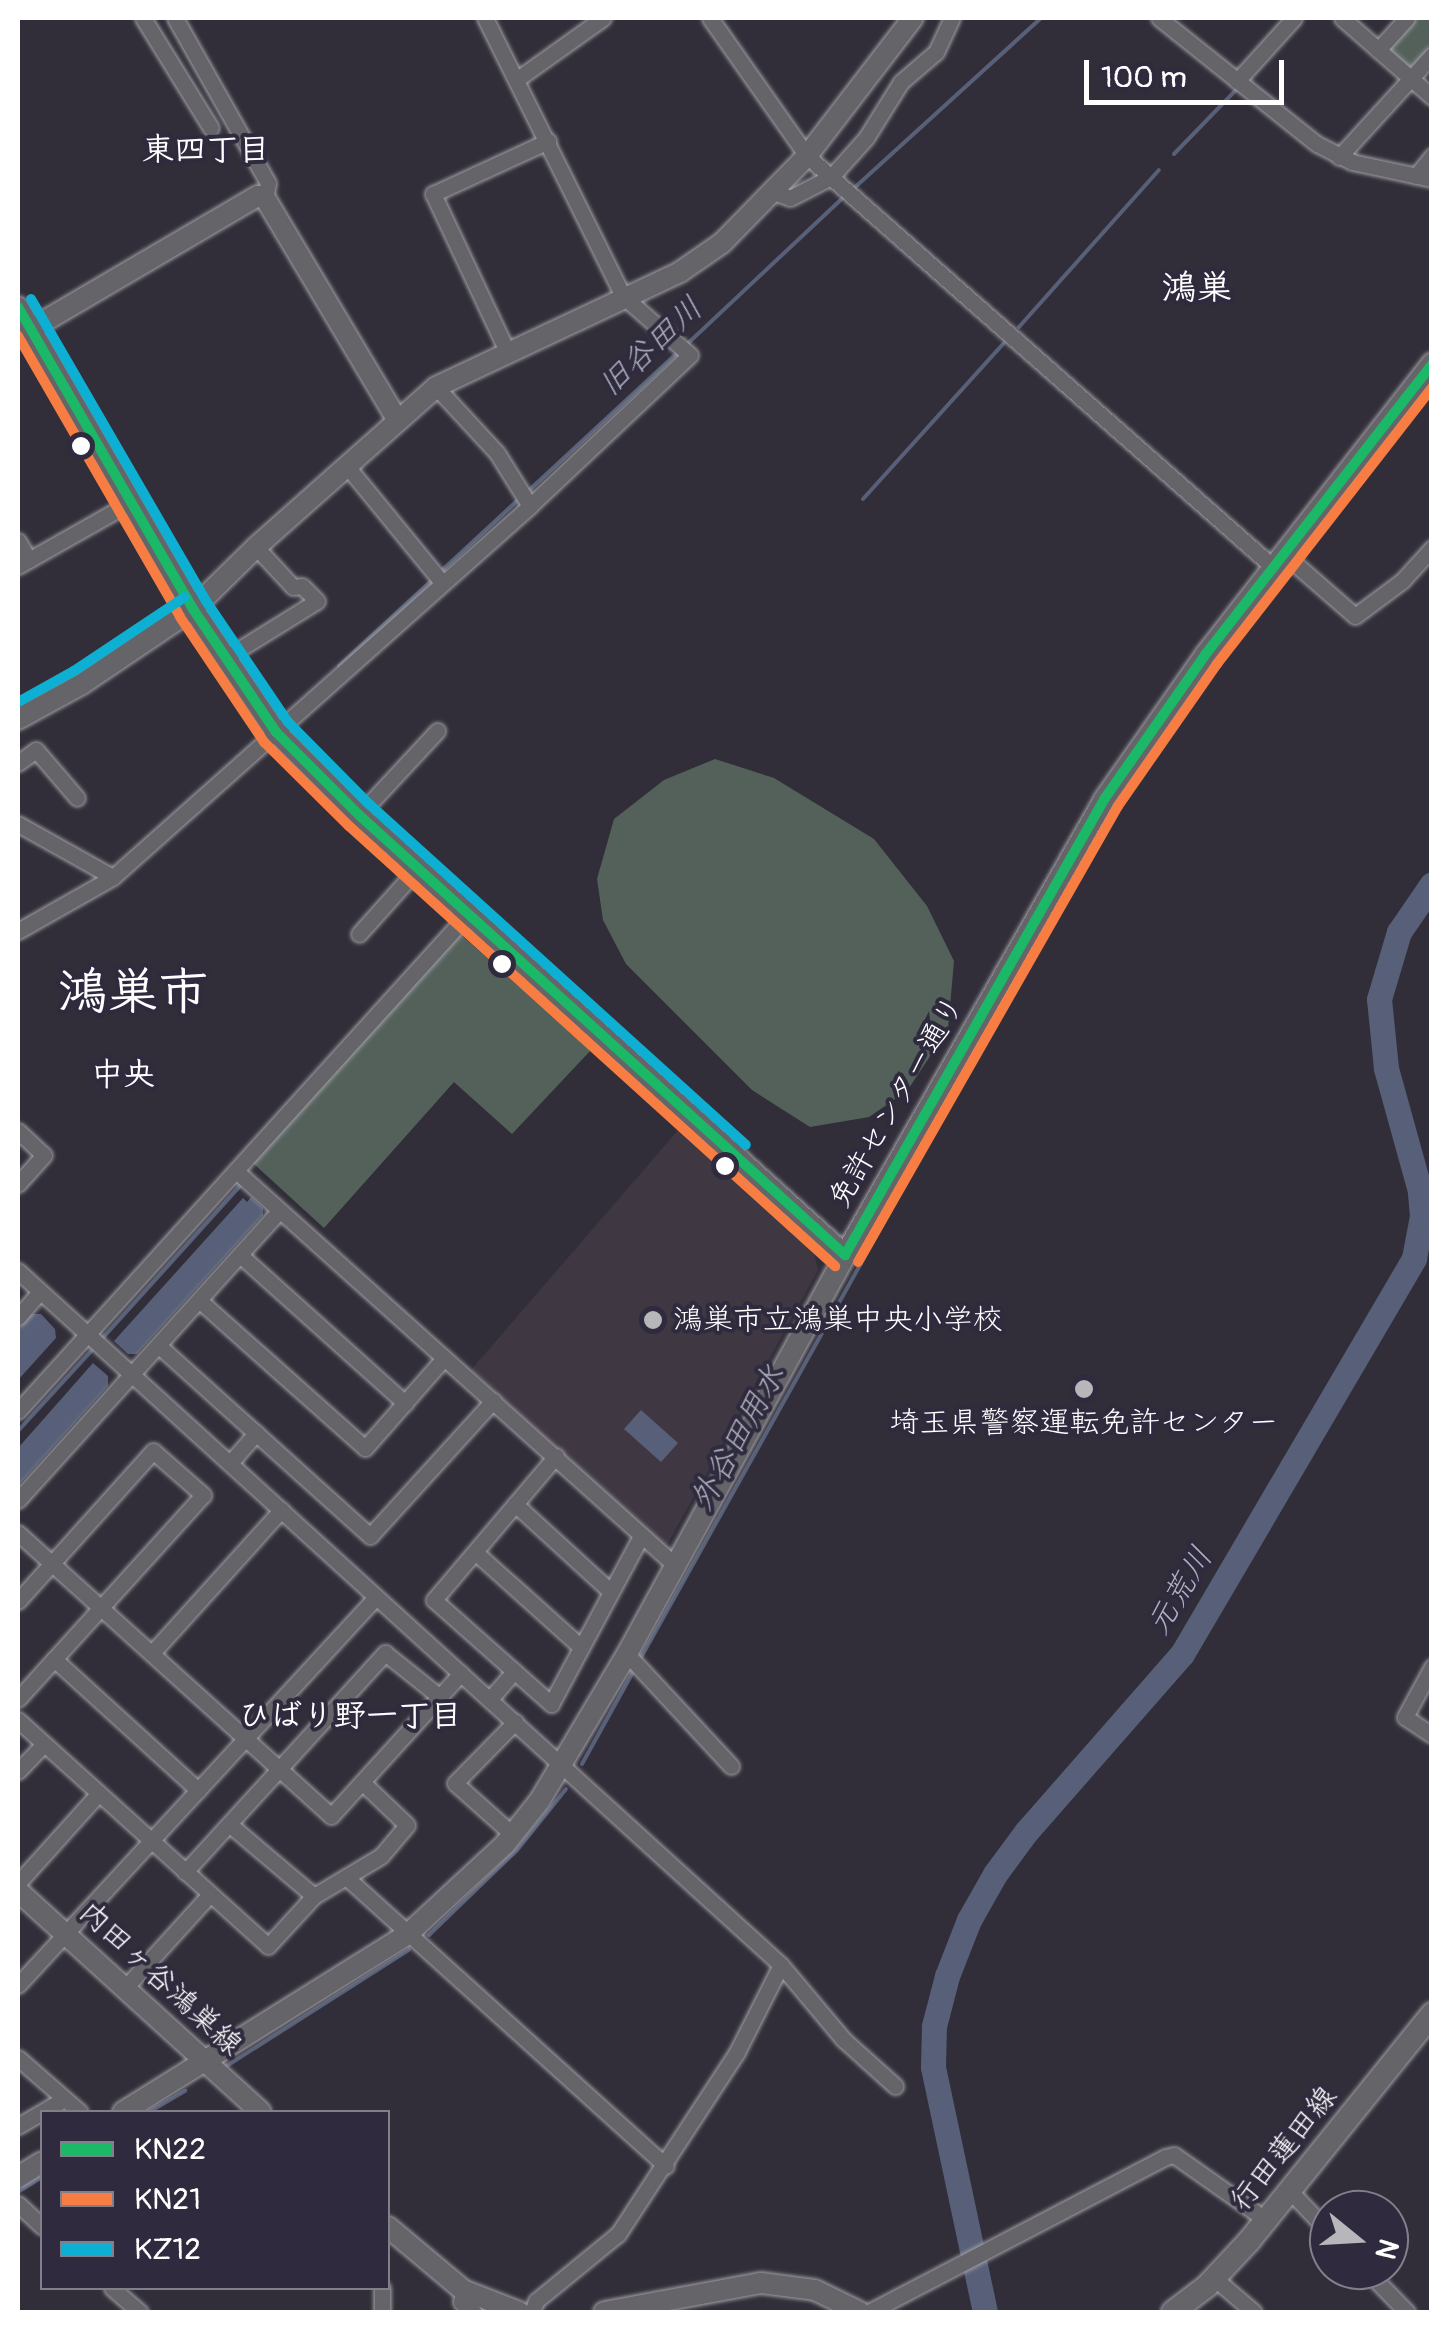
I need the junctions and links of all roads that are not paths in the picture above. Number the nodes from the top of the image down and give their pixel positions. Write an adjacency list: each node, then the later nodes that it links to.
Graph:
1 (144, 18): 18 (street)
2 (174, 18): 14 (street)
3 (486, 18): 16 (street)
4 (603, 18): 16 (street)
5 (710, 18): 22 (street)
6 (914, 18): 22 (street)
7 (952, 18): 25 (street)
8 (1159, 18): 17 (street)
9 (1294, 18): 17 (street)
10 (1342, 18): 12 (street)
11 (1407, 18): 12 (street)
12 (1378, 50): 15 (street)
13 (1432, 54): 15 (street)
14 (205, 72): 18 (street); 28 (street)
15 (1410, 78): 19 (street); 23 (street)
16 (516, 80): 21 (street)
17 (1237, 80): 23 (street)
18 (184, 83): 20 (street)
19 (1432, 97)
20 (211, 128)
21 (548, 142): 29 (street); 32 (street)
22 (807, 156): 25 (street); 27 (street)
23 (1339, 156): 26 (street)
24 (1432, 156): 26 (street)
25 (832, 177): 27 (street); 42 (street)
26 (1424, 178)
27 (773, 192): 29 (street)
28 (264, 198): 31 (street); 35 (street)
29 (623, 296): 32 (street); 38 (street)
30 (18, 307): 31 (street)
31 (30, 329): 37 (street)
32 (507, 351): 34 (street)
33 (1432, 362): 42 (street, 免許センター通り)
34 (436, 386): 35 (street); 38 (street)
35 (397, 419): 36 (street)
36 (346, 465): 40 (street); 44 (street)
37 (132, 502): 43 (street); 45 (street)
38 (530, 506): 44 (street)
39 (18, 541): 43 (street)
40 (256, 547): 45 (street); 46 (street)
41 (1432, 548): 42 (street)
42 (1278, 561): 64 (street, 免許センター通り)
43 (23, 563)
44 (441, 581): 49 (street)
45 (194, 610): 46 (street); 47 (street)
46 (225, 658): 49 (street)
47 (18, 720)
48 (437, 731): 52 (street)
49 (276, 732): 52 (street); 55 (street)
50 (18, 763): 51 (street)
51 (77, 798)
52 (359, 815): 54 (street)
53 (18, 824): 55 (street)
54 (418, 868): 56 (street); 58 (street)
55 (113, 878): 57 (street)
56 (469, 914): 60 (street); 64 (street)
57 (18, 931)
58 (359, 934)
59 (18, 1131): 61 (street)
60 (236, 1171): 62 (street); 69 (street)
61 (18, 1184)
62 (278, 1212): 63 (street); 71 (street)
63 (240, 1255): 67 (street); 74 (street)
64 (845, 1256): 86 (street, 免許センター通り)
65 (18, 1272): 66 (street)
66 (40, 1292): 68 (street); 69 (street)
67 (200, 1301): 70 (street); 74 (street)
68 (18, 1317)
69 (88, 1334): 72 (street); 75 (street)
70 (158, 1346): 72 (street); 76 (street)
71 (444, 1358): 73 (street); 74 (street)
72 (131, 1375): 78 (street); 79 (street)
73 (493, 1401): 76 (street); 77 (street)
74 (405, 1402)
75 (18, 1412)
76 (256, 1433): 78 (street)
77 (556, 1456): 80 (street); 83 (street)
78 (230, 1463): 81 (street)
79 (18, 1500)
80 (515, 1504): 84 (street); 87 (street)
81 (281, 1510): 88 (street); 92 (street)
82 (18, 1534): 85 (street)
83 (641, 1536): 86 (street); 87 (street)
84 (474, 1552): 91 (street); 96 (street)
85 (51, 1564): 89 (street); 90 (street); 90 (street)
86 (676, 1566): 93 (street, 免許センター通り)
87 (610, 1592): 91 (street)
88 (376, 1597): 97 (street); 104 (street)
89 (18, 1601)
90 (103, 1607): 92 (street); 94 (street)
91 (581, 1647): 96 (street)
92 (152, 1652): 104 (street)
93 (627, 1654): 106 (street, 免許センター通り); 107 (street)
94 (54, 1659): 99 (street); 111 (street)
95 (1432, 1666): 103 (street)
96 (514, 1671): 100 (street)
97 (462, 1673): 98 (street); 100 (street)
98 (440, 1697): 108 (street); 110 (street)
99 (18, 1698)
100 (490, 1699): 102 (street)
101 (18, 1720): 105 (street)
102 (515, 1722): 106 (street); 114 (street)
103 (1432, 1735)
104 (245, 1737): 108 (street); 111 (street)
105 (44, 1744): 109 (street); 112 (street)
106 (563, 1766): 114 (street, 免許センター通り); 123 (street)
107 (731, 1766)
108 (280, 1768): 110 (street); 113 (street)
109 (18, 1771)
110 (363, 1783): 117 (street)
111 (198, 1790): 115 (street)
112 (98, 1794): 115 (street); 118 (street)
113 (229, 1824): 116 (street); 120 (street)
114 (512, 1834): 122 (street, 免許センター通り)
115 (149, 1842): 116 (street); 121 (street)
116 (185, 1872): 119 (street)
117 (346, 1877): 120 (street); 122 (street)
118 (18, 1890): 121 (street, 内田ヶ谷鴻巣線)
119 (210, 1894): 120 (street); 125 (street)
120 (314, 1896)
121 (64, 1932): 124 (street); 125 (street, 内田ヶ谷鴻巣線)
122 (409, 1933): 128 (street, 免許センター通り); 138 (street)
123 (781, 1965): 129 (street); 138 (street)
124 (18, 1985)
125 (124, 1989): 128 (street, 内田ヶ谷鴻巣線)
126 (1432, 2014): 140 (main road, 行田蓮田線)
127 (18, 2058): 130 (street)
128 (205, 2062): 133 (street, 免許センター通り); 134 (street, 内田ヶ谷鴻巣線)
129 (895, 2086)
130 (64, 2098): 131 (street); 132 (street)
131 (44, 2110)
132 (78, 2110)
133 (126, 2110)
134 (259, 2110)
135 (40, 2113): 136 (street)
136 (18, 2126)
137 (40, 2163): 139 (street)
138 (666, 2166): 153 (street)
139 (18, 2178)
140 (1290, 2191): 142 (street); 143 (main road, 行田蓮田線)
141 (18, 2204): 144 (street)
142 (1309, 2211)
143 (1266, 2220): 146 (main road, 行田蓮田線); 156 (street)
144 (40, 2224)
145 (390, 2229): 148 (street)
146 (1214, 2278): 157 (main road, 行田蓮田線); 158 (street)
147 (114, 2290): 150 (street)
148 (462, 2290): 151 (street); 152 (street)
149 (1386, 2290): 159 (street)
150 (140, 2312)
151 (474, 2312)
152 (519, 2312)
153 (532, 2312)
154 (604, 2312): 155 (street)
155 (860, 2312)
156 (868, 2312)
157 (1173, 2312)
158 (1254, 2312)
159 (1407, 2312)

